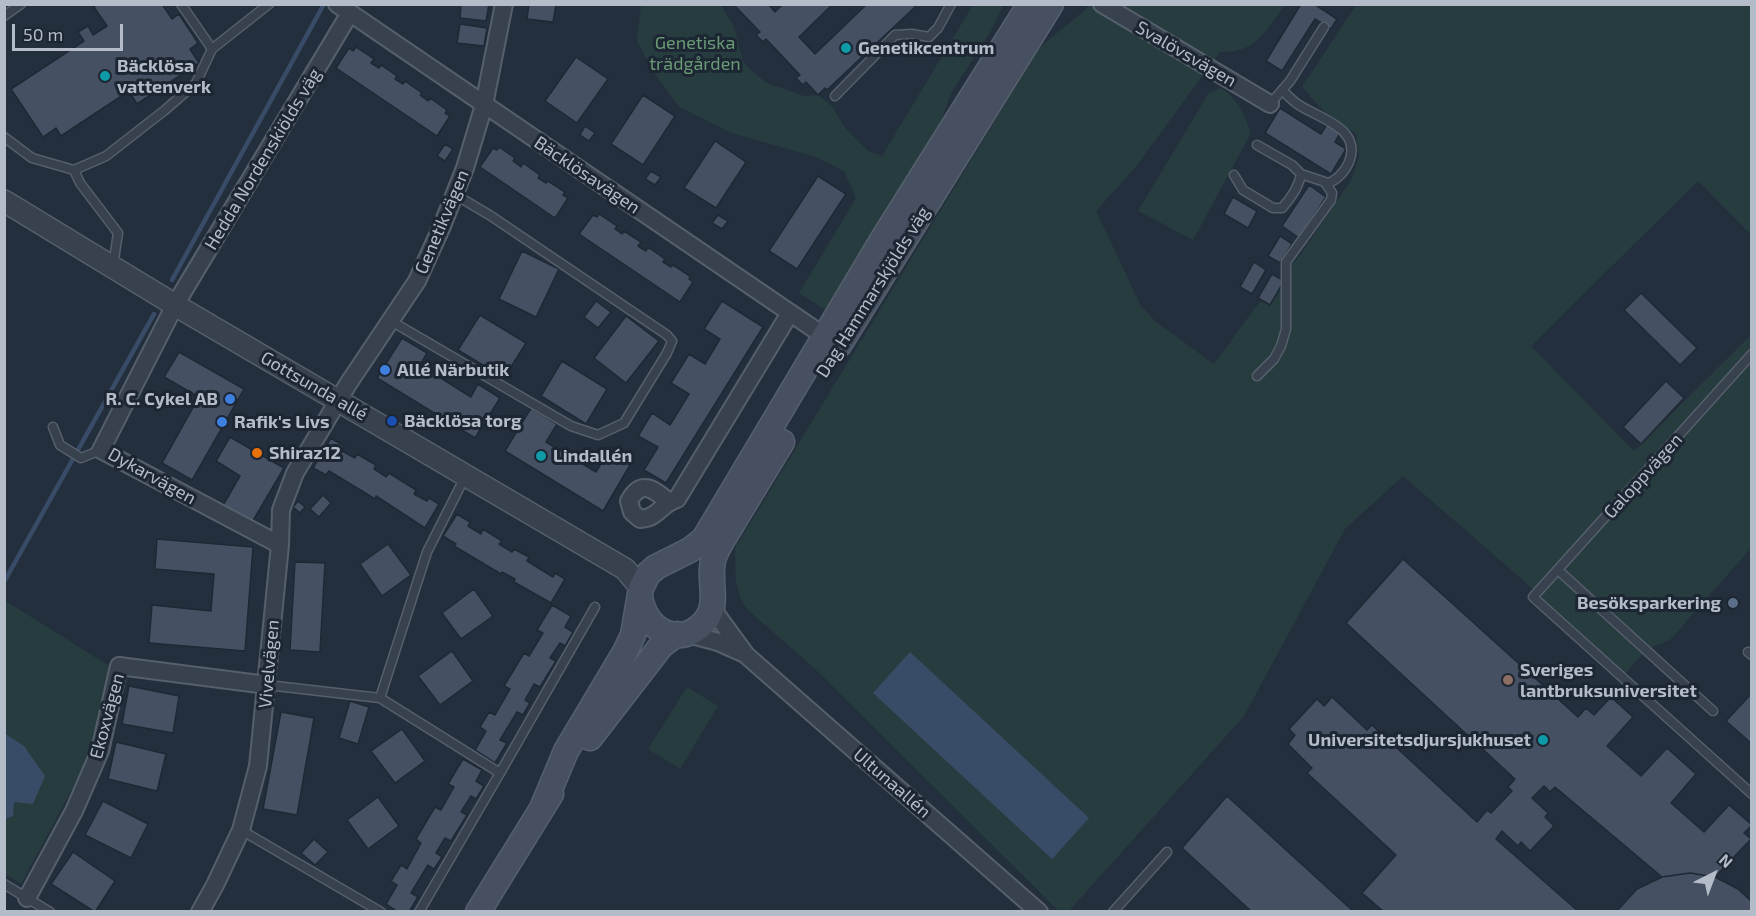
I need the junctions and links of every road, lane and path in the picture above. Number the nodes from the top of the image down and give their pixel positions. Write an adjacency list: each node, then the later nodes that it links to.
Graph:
1 (21, 4): 10 (lane)
2 (181, 4): 12 (lane)
3 (269, 4): 12 (lane)
4 (504, 4): 16 (street, Genetikvägen)
5 (951, 4): 14 (lane)
6 (1030, 4): 29 (main road, Dag Hammarskjölds väg)
7 (1051, 4): 29 (main road, Dag Hammarskjölds väg)
8 (1102, 4): 15 (street, Svalövsvägen)
9 (343, 9): 16 (street, Bäcklösavägen); 26 (street, Hedda Nordenskiölds väg)
10 (4, 16)
11 (1324, 27): 13 (lane)
12 (212, 49): 19 (lane)
13 (1282, 90): 15 (lane); 22 (lane)
14 (835, 96)
15 (1270, 104)
16 (483, 105): 23 (street, Genetikvägen); 27 (street, Bäcklösavägen)
17 (4, 137): 19 (lane)
18 (1257, 145): 20 (lane)
19 (74, 170): 25 (lane)
20 (1301, 174): 21 (lane); 22 (lane)
21 (1234, 175)
22 (1326, 184): 31 (lane)
23 (454, 194): 28 (street, Genetikvägen); 28 (lane)
24 (4, 201): 25 (street, Gottsunda allé)
25 (113, 268): 26 (street, Gottsunda allé)
26 (175, 306): 32 (street, Gottsunda allé); 34 (street, Dykarvägen)
27 (790, 313): 29 (street, Bäcklösavägen); 36 (street)
28 (391, 321): 32 (street, Genetikvägen)
29 (832, 341): 38 (main road, Dag Hammarskjölds väg); 42 (main road, Dag Hammarskjölds väg)
30 (1752, 354): 40 (lane, Galoppvägen)
31 (1257, 376)
32 (334, 409): 35 (street, Gottsunda allé); 37 (street, Vivelvägen)
33 (54, 427): 34 (lane)
34 (101, 450): 37 (street, Dykarvägen)
35 (466, 475): 39 (street, Gottsunda allé); 47 (lane)
36 (668, 501)
37 (280, 545): 46 (street, Vivelvägen)
38 (662, 564): 39 (street); 41 (main road, Dag Hammarskjölds väg); 42 (main road)
39 (625, 568): 41 (street, Gottsunda allé)
40 (1558, 570): 48 (lane); 50 (lane, Galoppvägen)
41 (641, 592): 44 (main road); 51 (main road, Dag Hammarskjölds väg)
42 (713, 592): 44 (main road, Dag Hammarskjölds väg); 45 (street, Ultunaallén)
43 (595, 607): 49 (lane)
44 (680, 634): 45 (street, Ultunaallén); 51 (main road, Dag Hammarskjölds väg)
45 (746, 655): 61 (street, Ultunaallén)
46 (267, 685): 47 (lane); 52 (street, Vivelvägen); 55 (street, Ekoxvägen)
47 (380, 698): 49 (lane)
48 (1713, 711)
49 (501, 773): 59 (lane)
50 (1752, 794)
51 (543, 806): 60 (main road, Dag Hammarskjölds väg)
52 (241, 830): 57 (street, Vivelvägen); 58 (lane)
53 (1167, 852): 62 (lane)
54 (4, 884): 55 (lane)
55 (27, 897): 56 (lane)
56 (50, 912)
57 (200, 912)
58 (381, 912)
59 (419, 912)
60 (478, 912)
61 (1039, 912)
62 (1113, 912)

